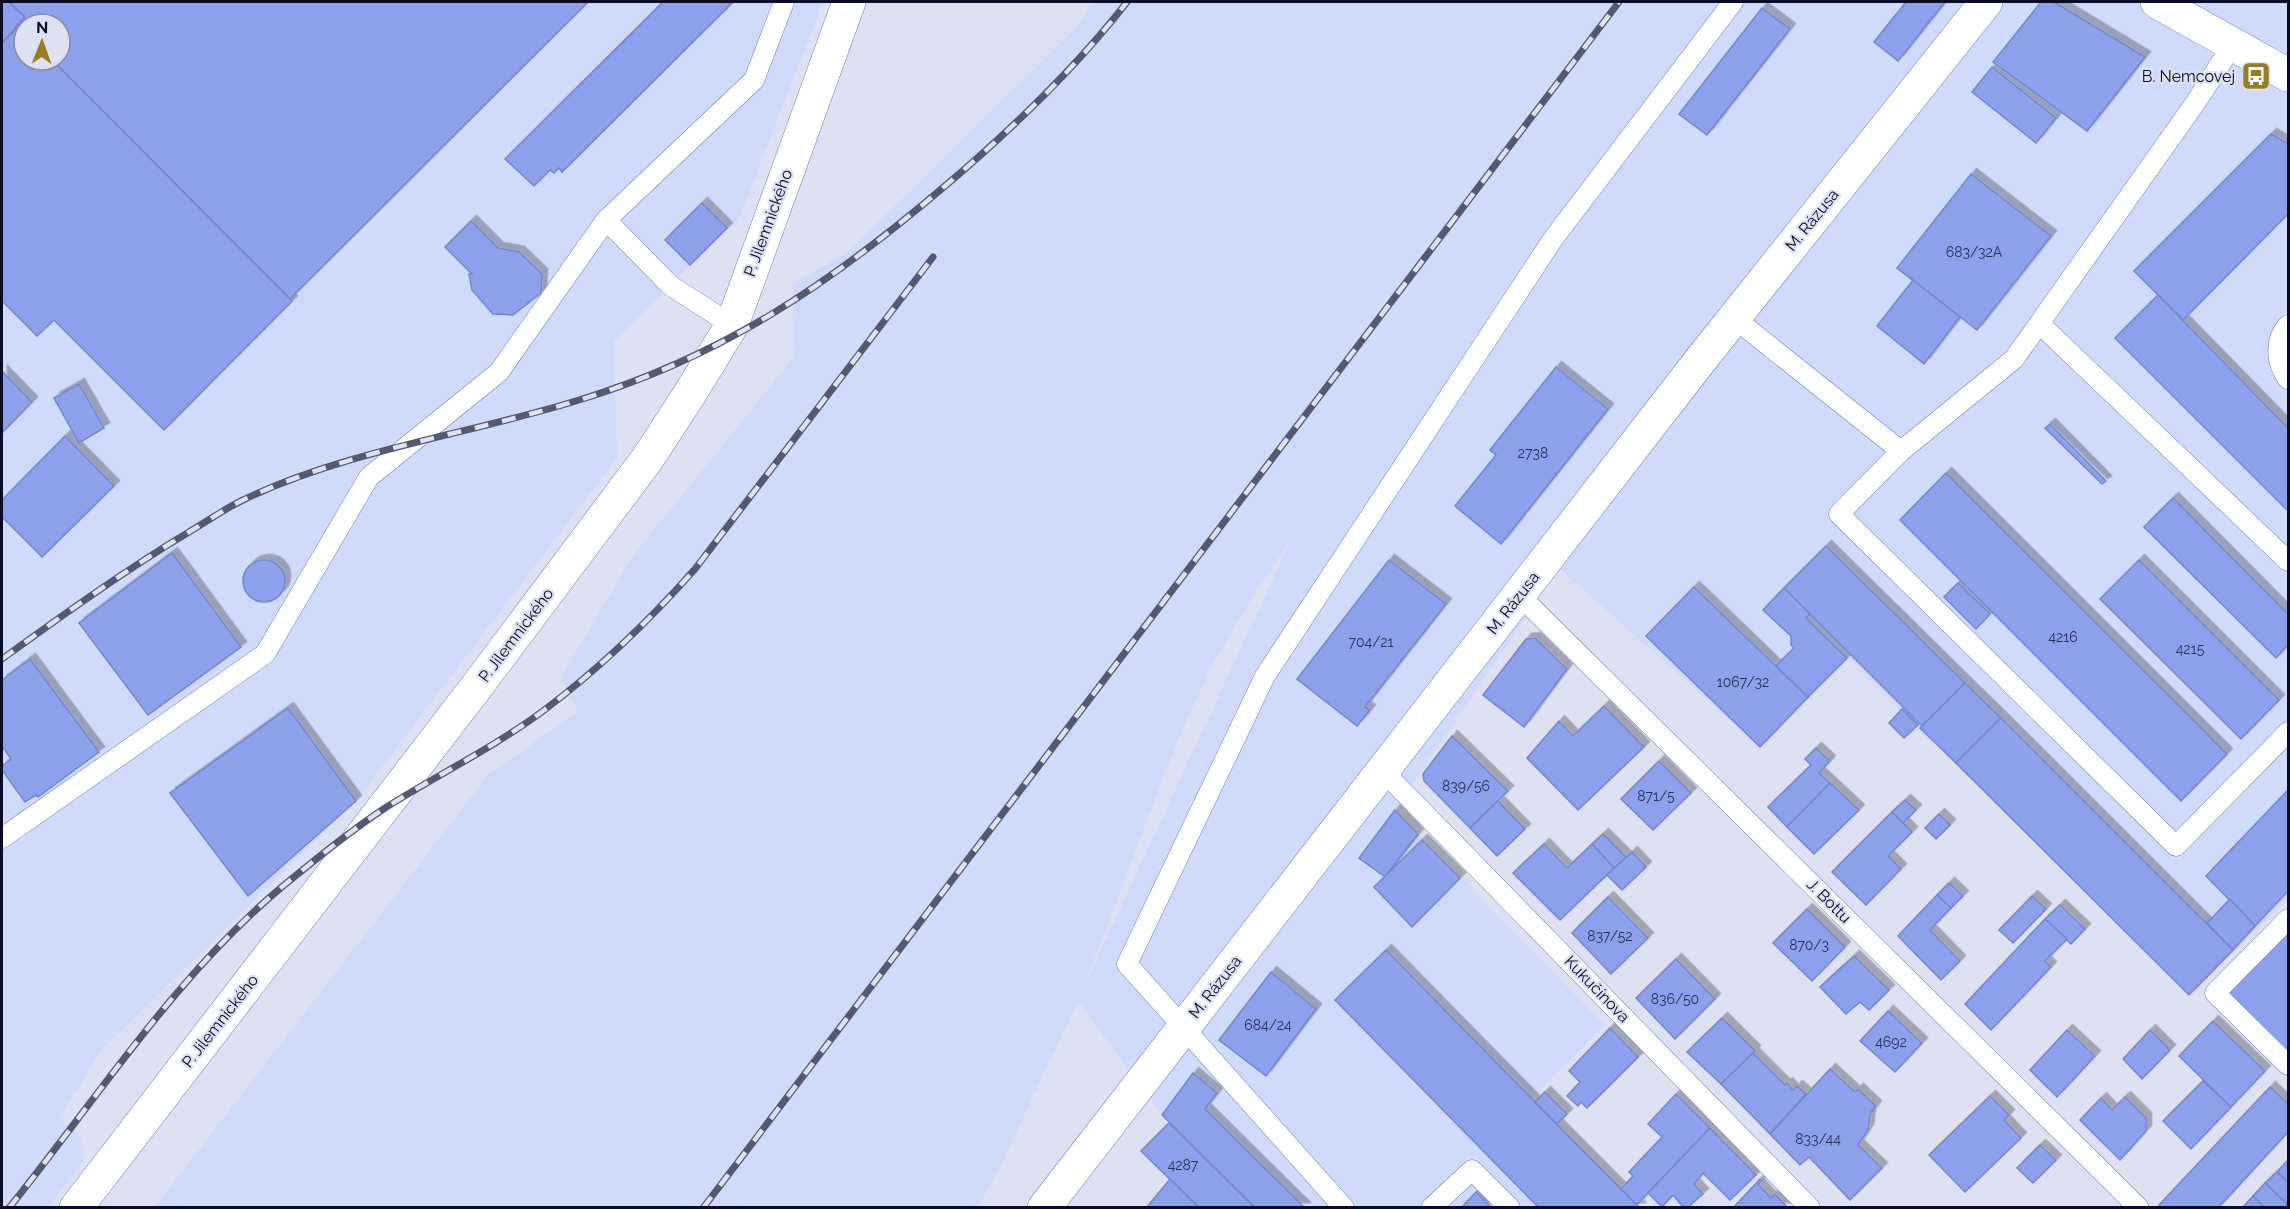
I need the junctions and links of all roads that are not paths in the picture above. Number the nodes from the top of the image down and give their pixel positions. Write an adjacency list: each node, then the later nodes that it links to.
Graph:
1 (784, 2): 8 (lane)
2 (849, 2): 11 (street, P. Jilemnického)
3 (1733, 2): 21 (lane)
4 (1986, 2): 9 (street, M. Rázusa)
5 (2157, 2): 6 (street)
6 (2233, 44): 7 (street); 10 (lane)
7 (2289, 75)
8 (606, 220): 11 (lane); 19 (lane)
9 (1734, 318): 14 (lane); 16 (street, M. Rázusa)
10 (2040, 324): 14 (lane); 15 (lane)
11 (732, 325): 23 (street, P. Jilemnického)
12 (2289, 325): 13 (lane)
13 (2289, 379)
14 (1901, 451): 17 (lane)
15 (2289, 561)
16 (1520, 595): 18 (street, M. Rázusa); 29 (lane, J. Bottu)
17 (2289, 732)
18 (1383, 771): 21 (street, M. Rázusa); 28 (lane, Kukučínova)
19 (2, 838)
20 (2289, 918): 22 (lane)
21 (1184, 1027): 24 (street, M. Rázusa); 25 (lane)
22 (2289, 1065)
23 (76, 1208)
24 (1044, 1208)
25 (1344, 1208)
26 (1431, 1208): 27 (lane)
27 (1510, 1208)
28 (1810, 1208)
29 (2139, 1208)

